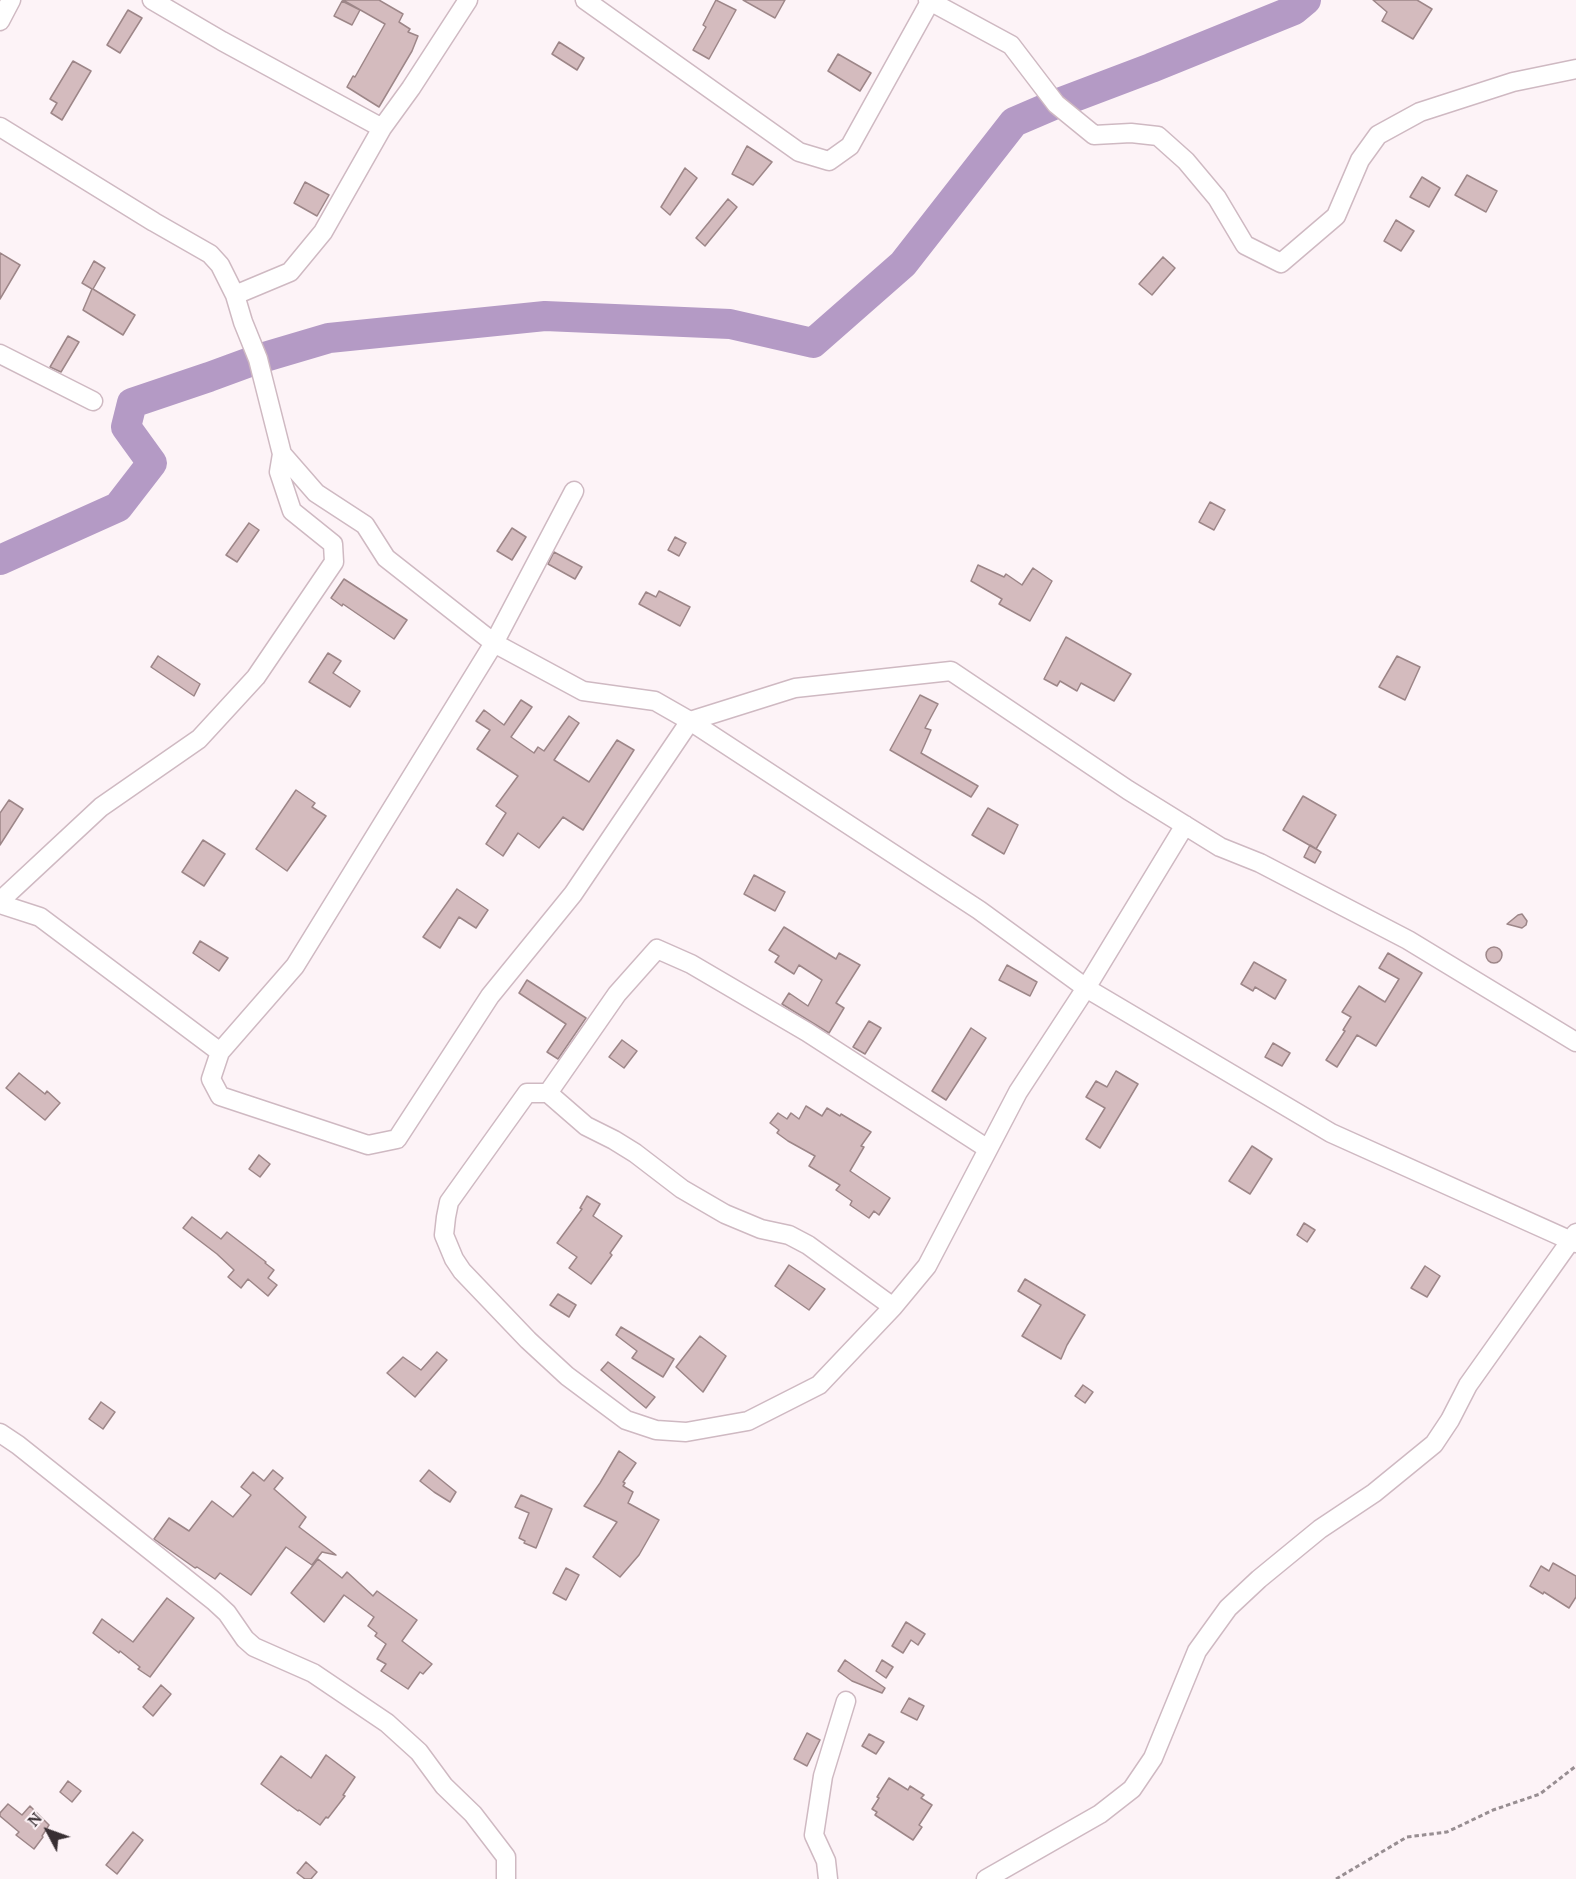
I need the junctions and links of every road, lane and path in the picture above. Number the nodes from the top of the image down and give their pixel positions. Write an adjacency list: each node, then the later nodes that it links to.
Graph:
1 (11, 0): 6 (street)
2 (152, 0): 9 (street)
3 (468, 0): 9 (street)
4 (585, 0): 5 (street)
5 (930, 0): 7 (street)
6 (0, 21)
7 (1576, 69)
8 (0, 127): 10 (street)
9 (382, 128): 10 (street)
10 (235, 295): 13 (street)
11 (0, 354): 12 (street)
12 (93, 401)
13 (282, 454): 15 (street); 18 (street)
14 (574, 491): 15 (street)
15 (494, 643): 16 (street); 21 (street)
16 (690, 721): 17 (street); 19 (street); 21 (street)
17 (1185, 825): 19 (street); 20 (street)
18 (0, 902): 21 (street)
19 (1086, 988): 23 (street); 24 (street)
20 (1576, 1042)
21 (220, 1052)
22 (548, 1093): 23 (street); 25 (street); 25 (street)
23 (988, 1149): 25 (street)
24 (1575, 1239): 33 (street)
25 (893, 1307)
26 (0, 1433): 29 (street)
27 (846, 1701): 32 (street)
28 (1576, 1766): 34 (path)
29 (506, 1857): 30 (street); 31 (street)
30 (494, 1879)
31 (506, 1879)
32 (828, 1879)
33 (986, 1879)
34 (1336, 1879)

